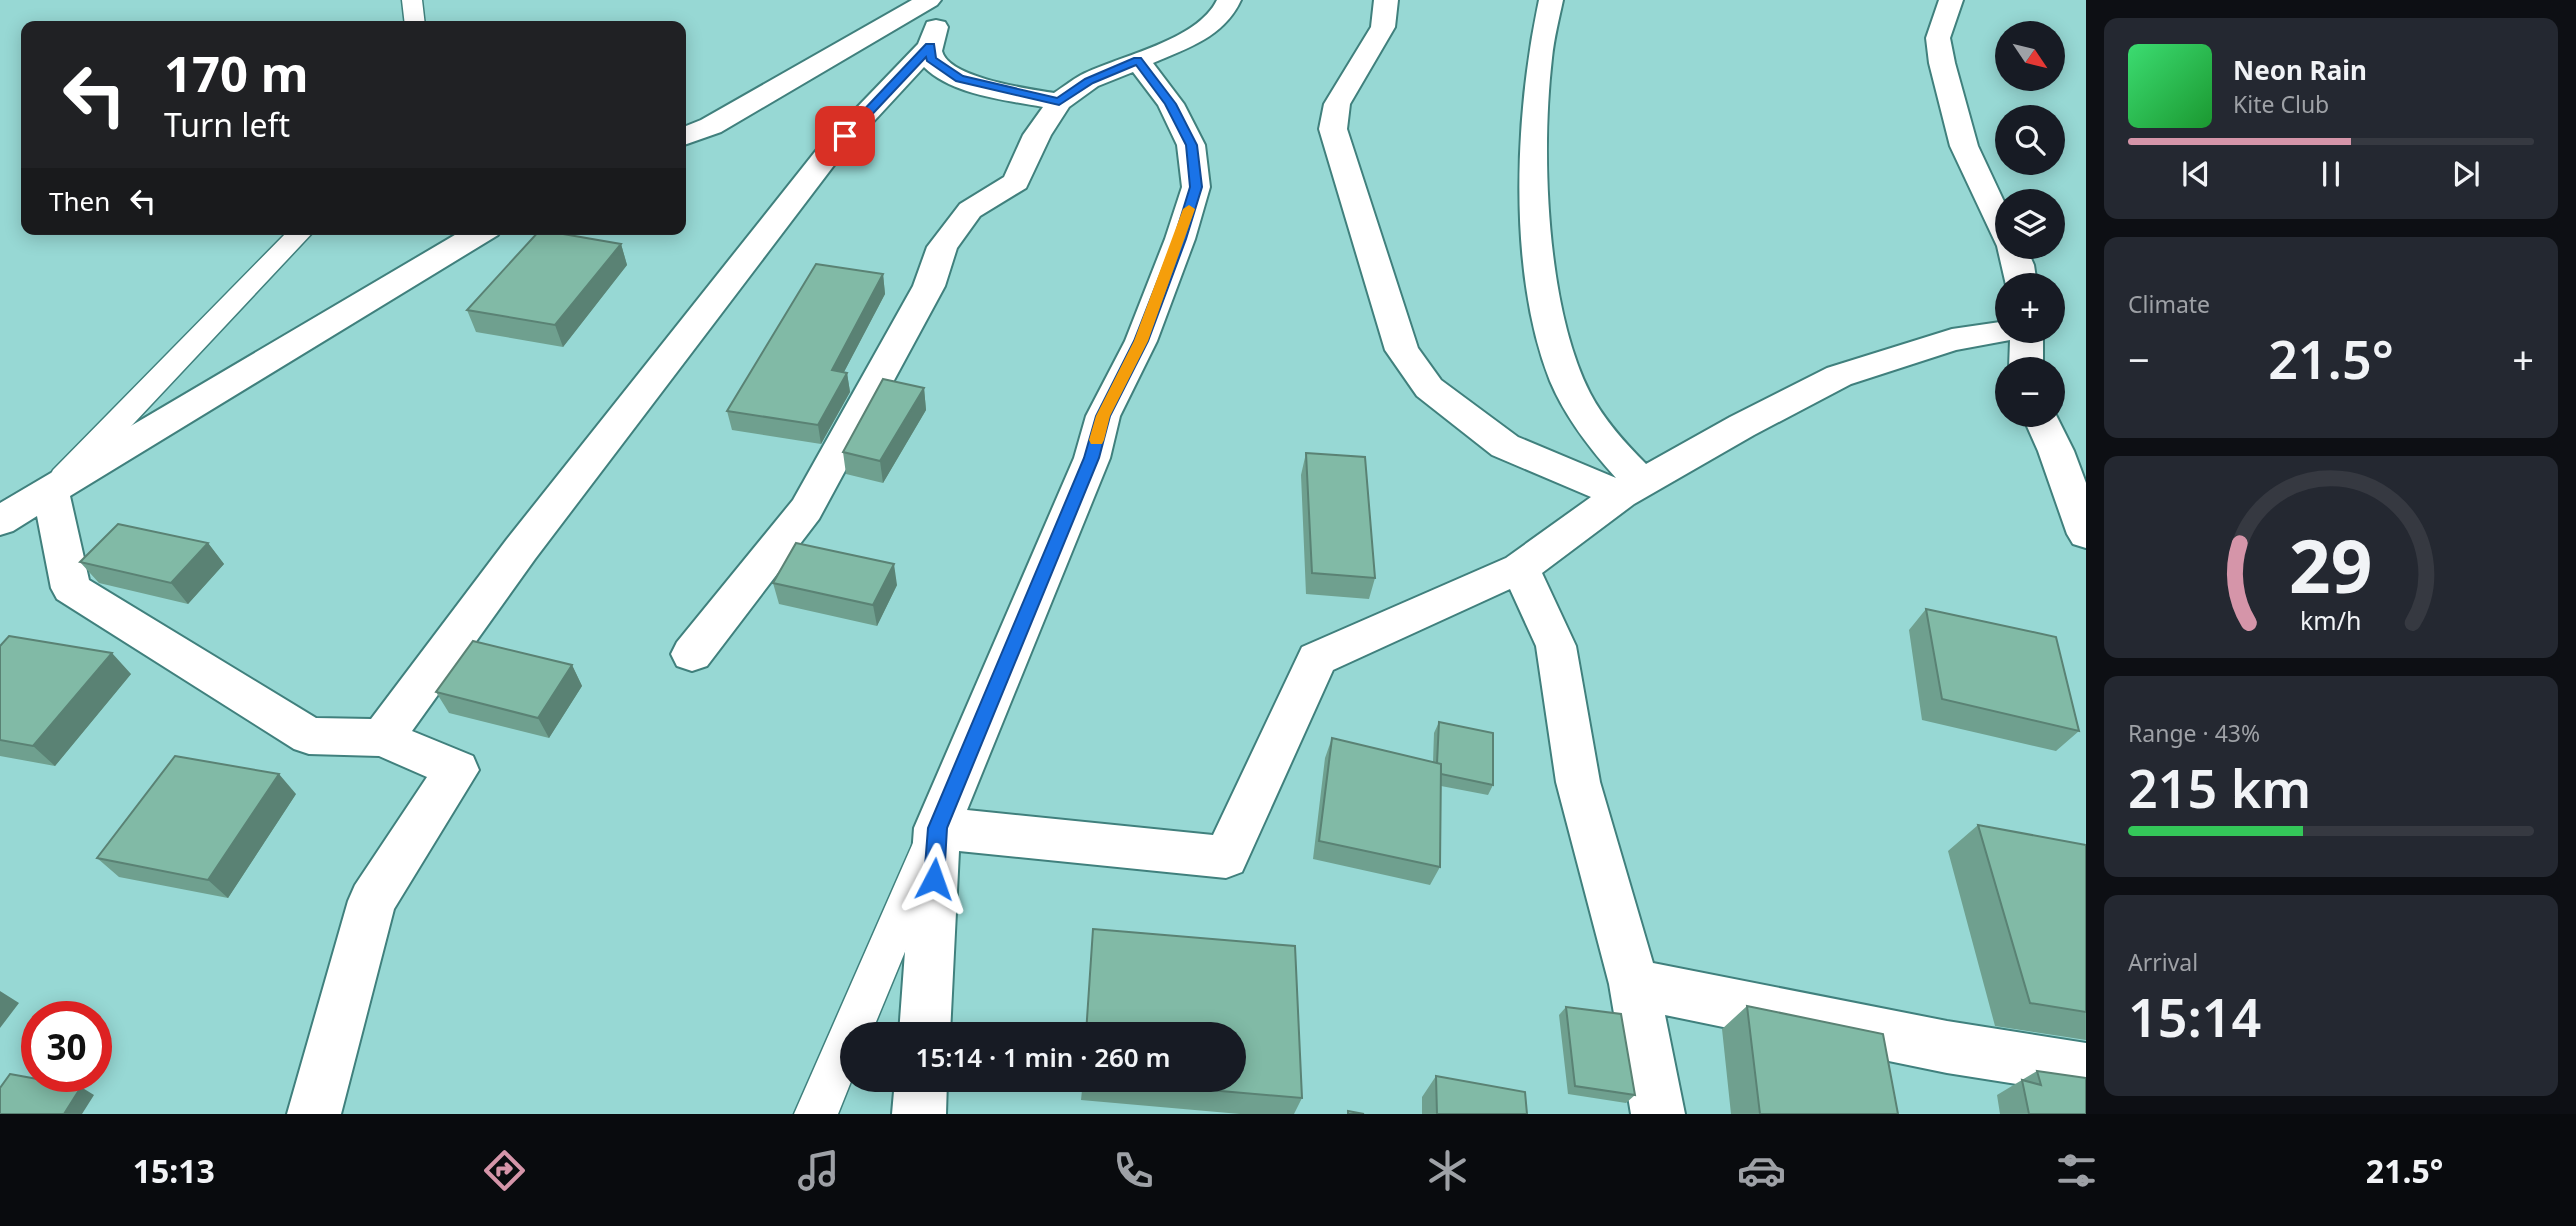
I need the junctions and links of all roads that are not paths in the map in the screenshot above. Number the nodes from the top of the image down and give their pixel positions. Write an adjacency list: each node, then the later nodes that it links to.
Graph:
1 (412, 0): 8 (lane)
2 (929, 0): 12 (street)
3 (948, 0): 9 (street)
4 (1229, 0): 10 (street)
5 (1385, 0): 18 (street)
6 (1551, 0): 18 (street)
7 (1951, 0): 13 (street)
8 (414, 21)
9 (930, 46): 11 (street); 25 (street)
10 (1138, 61): 11 (street); 26 (street)
11 (1059, 102): 24 (street)
12 (686, 136)
13 (1995, 213)
14 (298, 235): 19 (lane)
15 (477, 235): 19 (street)
16 (1995, 333): 18 (street)
17 (2045, 427): 21 (street)
18 (1632, 489): 23 (street)
19 (51, 492): 20 (street); 22 (street); 25 (street)
20 (0, 522)
21 (2086, 534)
22 (0, 545)
23 (1520, 568): 26 (street); 27 (street)
24 (692, 654)
25 (382, 738): 31 (street)
26 (937, 828): 28 (street); 32 (lane)
27 (1634, 984): 29 (street); 34 (street)
28 (925, 1022)
29 (2086, 1069)
30 (920, 1092): 33 (street)
31 (314, 1114)
32 (816, 1114)
33 (919, 1114)
34 (1658, 1114)

